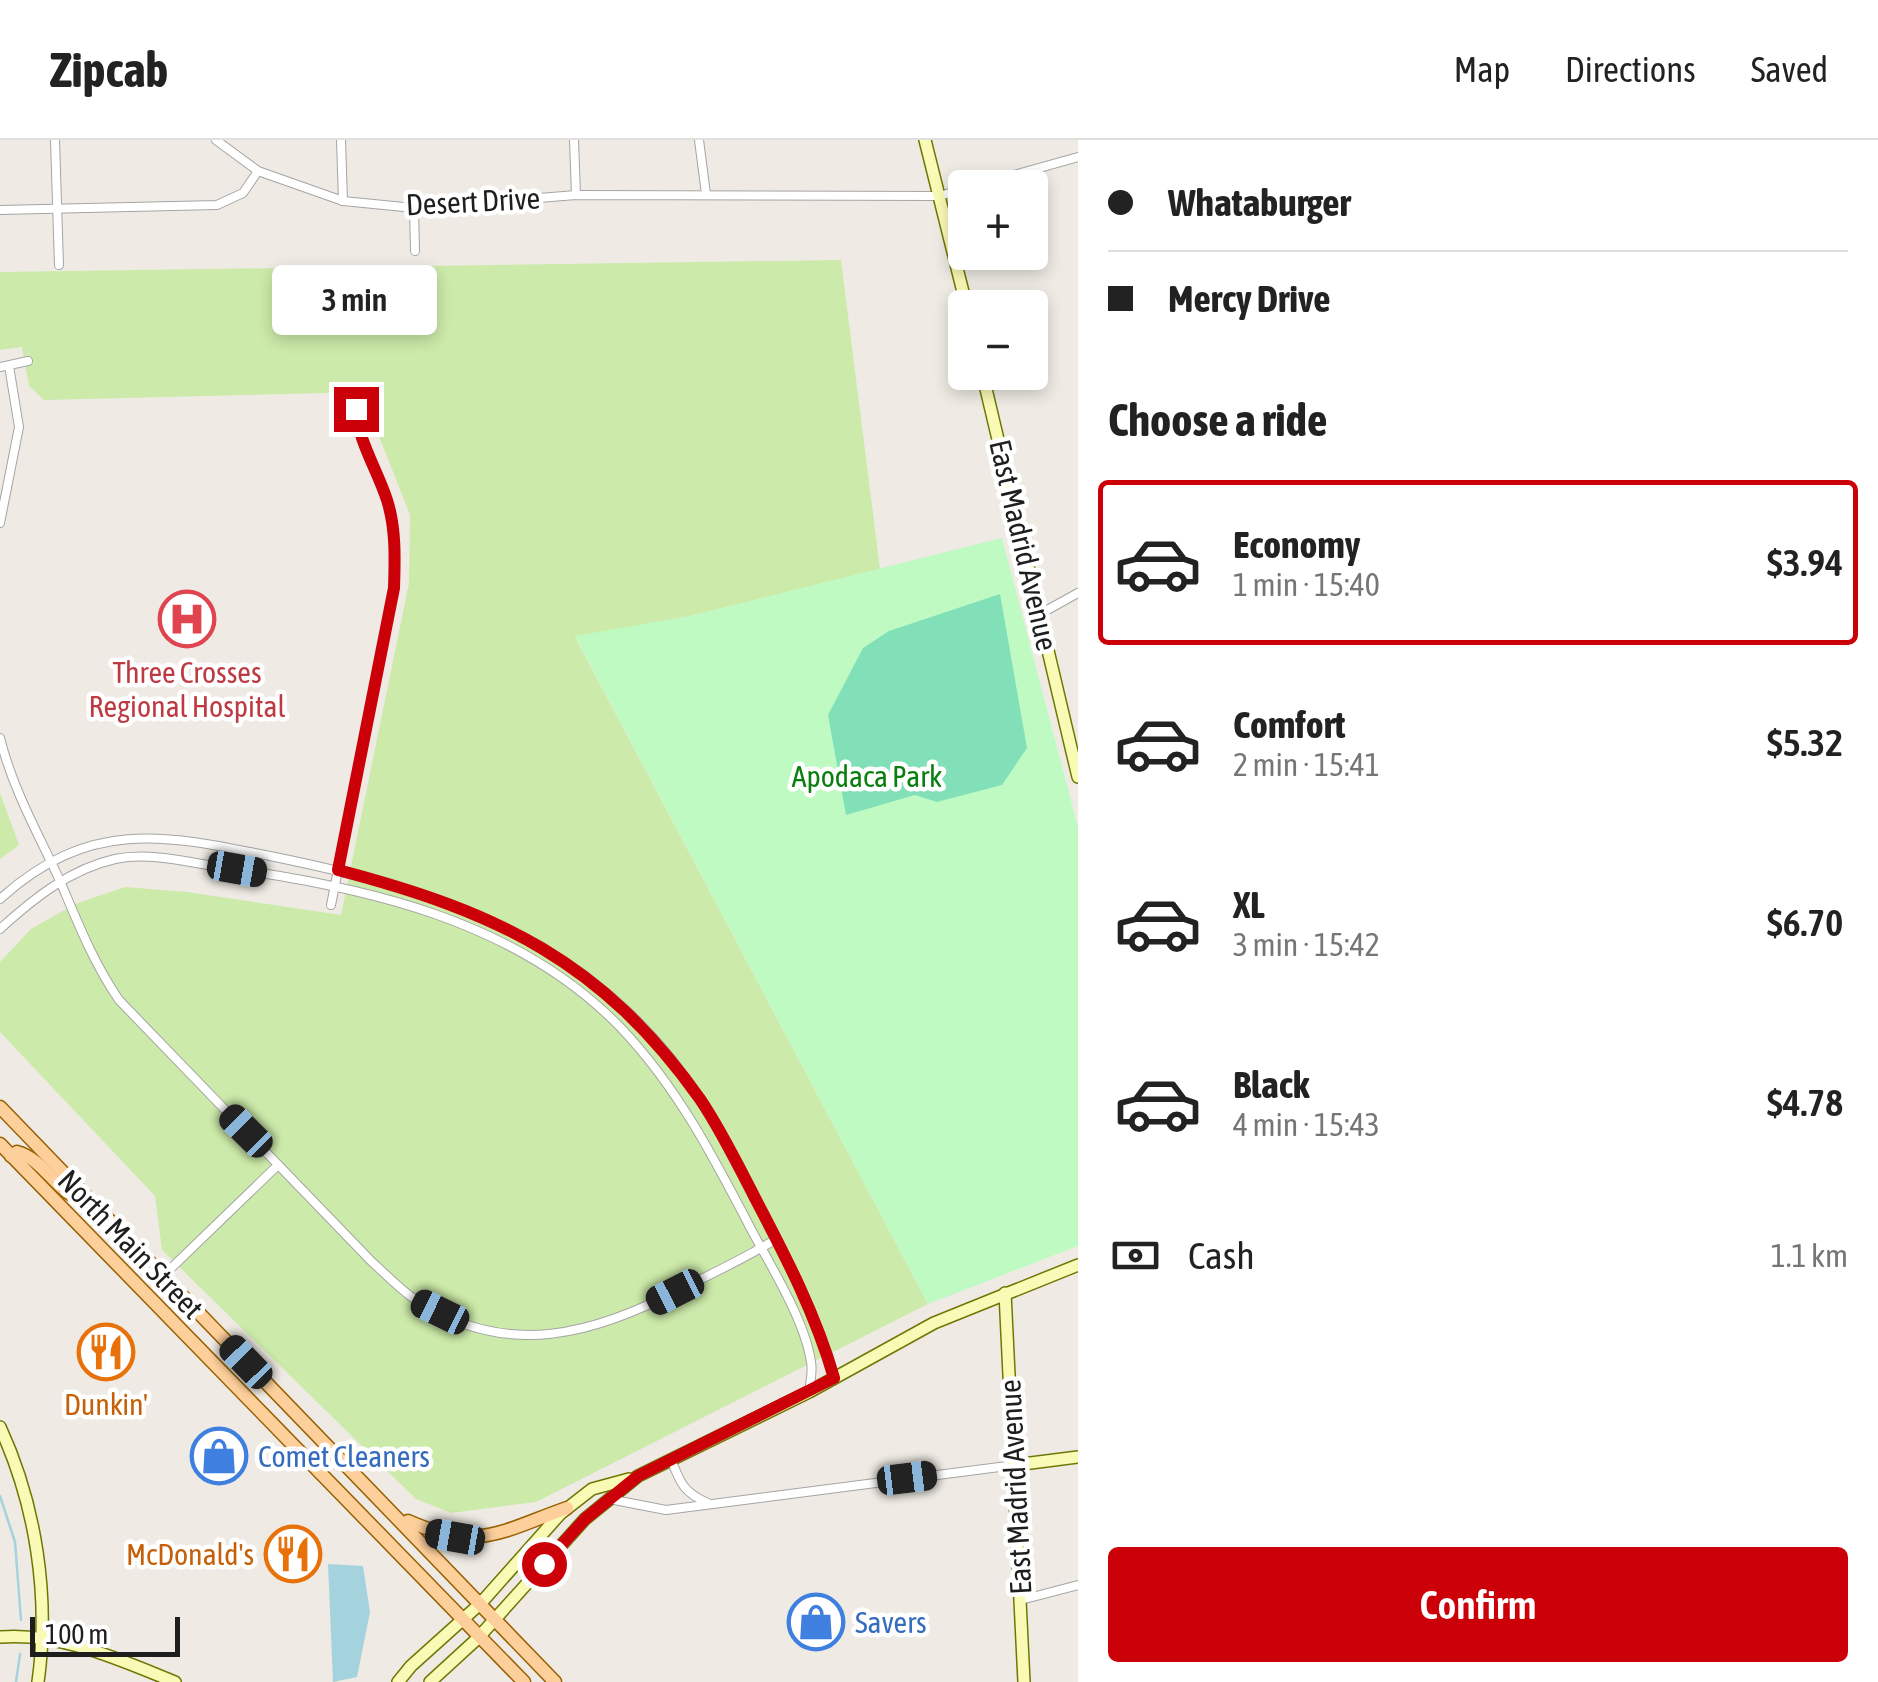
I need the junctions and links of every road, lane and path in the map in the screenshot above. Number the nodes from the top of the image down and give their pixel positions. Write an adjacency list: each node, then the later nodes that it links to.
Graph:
1 (55, 140): 15 (street)
2 (216, 140): 9 (street, Desert Drive)
3 (342, 140): 14 (street)
4 (574, 140): 12 (street)
5 (698, 140): 10 (street)
6 (925, 140): 13 (street)
7 (1078, 156): 8 (street, Desert Drive)
8 (1029, 170)
9 (258, 171): 14 (street, Desert Drive); 15 (street)
10 (706, 194): 12 (street, Desert Drive); 13 (street, Desert Drive)
11 (948, 194): 13 (street, Desert Drive)
12 (576, 196): 16 (street, Desert Drive)
13 (940, 196): 20 (street)
14 (342, 201): 16 (street, Desert Drive)
15 (58, 208): 17 (street); 19 (street)
16 (414, 208): 18 (street)
17 (0, 210)
18 (415, 251)
19 (59, 265)
20 (963, 290)
21 (28, 361): 22 (street)
22 (4, 366): 25 (street)
23 (986, 390): 27 (street, East Madrid Avenue)
24 (356, 409): 31 (street)
25 (0, 524)
26 (1078, 594): 27 (street)
27 (1040, 614): 29 (street, East Madrid Avenue)
28 (0, 738): 30 (street)
29 (1078, 776)
30 (49, 861): 31 (street); 32 (street); 34 (street)
31 (338, 870): 33 (street); 37 (street)
32 (60, 881): 33 (street); 36 (street); 44 (street)
33 (336, 887): 35 (street); 38 (street)
34 (0, 899)
35 (331, 905)
36 (0, 930)
37 (514, 931): 38 (street); 39 (street)
38 (506, 945): 40 (street)
39 (648, 1034): 40 (street); 46 (street)
40 (634, 1044): 47 (street)
41 (0, 1107): 45 (main road, North Main Street)
42 (0, 1144): 43 (main road, North Main Street)
43 (11, 1156): 45 (main road); 66 (main road, North Main Street)
44 (278, 1165): 47 (street); 49 (street)
45 (90, 1200): 49 (main road, North Main Street)
46 (776, 1239): 47 (street); 51 (street)
47 (761, 1248): 52 (street)
48 (1078, 1265): 50 (street)
49 (163, 1276): 61 (main road, North Main Street)
50 (1005, 1293): 51 (street); 56 (street, East Madrid Avenue)
51 (834, 1378): 52 (street)
52 (808, 1392): 55 (street)
53 (0, 1427): 68 (street)
54 (1078, 1457): 56 (street)
55 (671, 1459): 57 (street); 59 (street)
56 (1015, 1465): 59 (street); 63 (street, East Madrid Avenue)
57 (638, 1476): 58 (street); 60 (street)
58 (609, 1499): 59 (street); 65 (street)
59 (708, 1503)
60 (568, 1508): 61 (main road); 64 (street)
61 (399, 1517): 64 (main road, North Main Street)
62 (1078, 1585): 63 (street)
63 (1021, 1600): 76 (street, East Madrid Avenue)
64 (480, 1602): 65 (main road, North Main Street); 66 (street)
65 (495, 1618): 69 (street); 75 (main road, North Main Street)
66 (461, 1621): 69 (main road, North Main Street); 72 (street)
67 (0, 1637): 68 (street)
68 (42, 1638): 70 (street); 71 (street)
69 (478, 1638): 73 (street); 74 (main road, North Main Street)
70 (38, 1682)
71 (175, 1682)
72 (398, 1682)
73 (430, 1682)
74 (524, 1682)
75 (555, 1682)
76 (1024, 1682)

